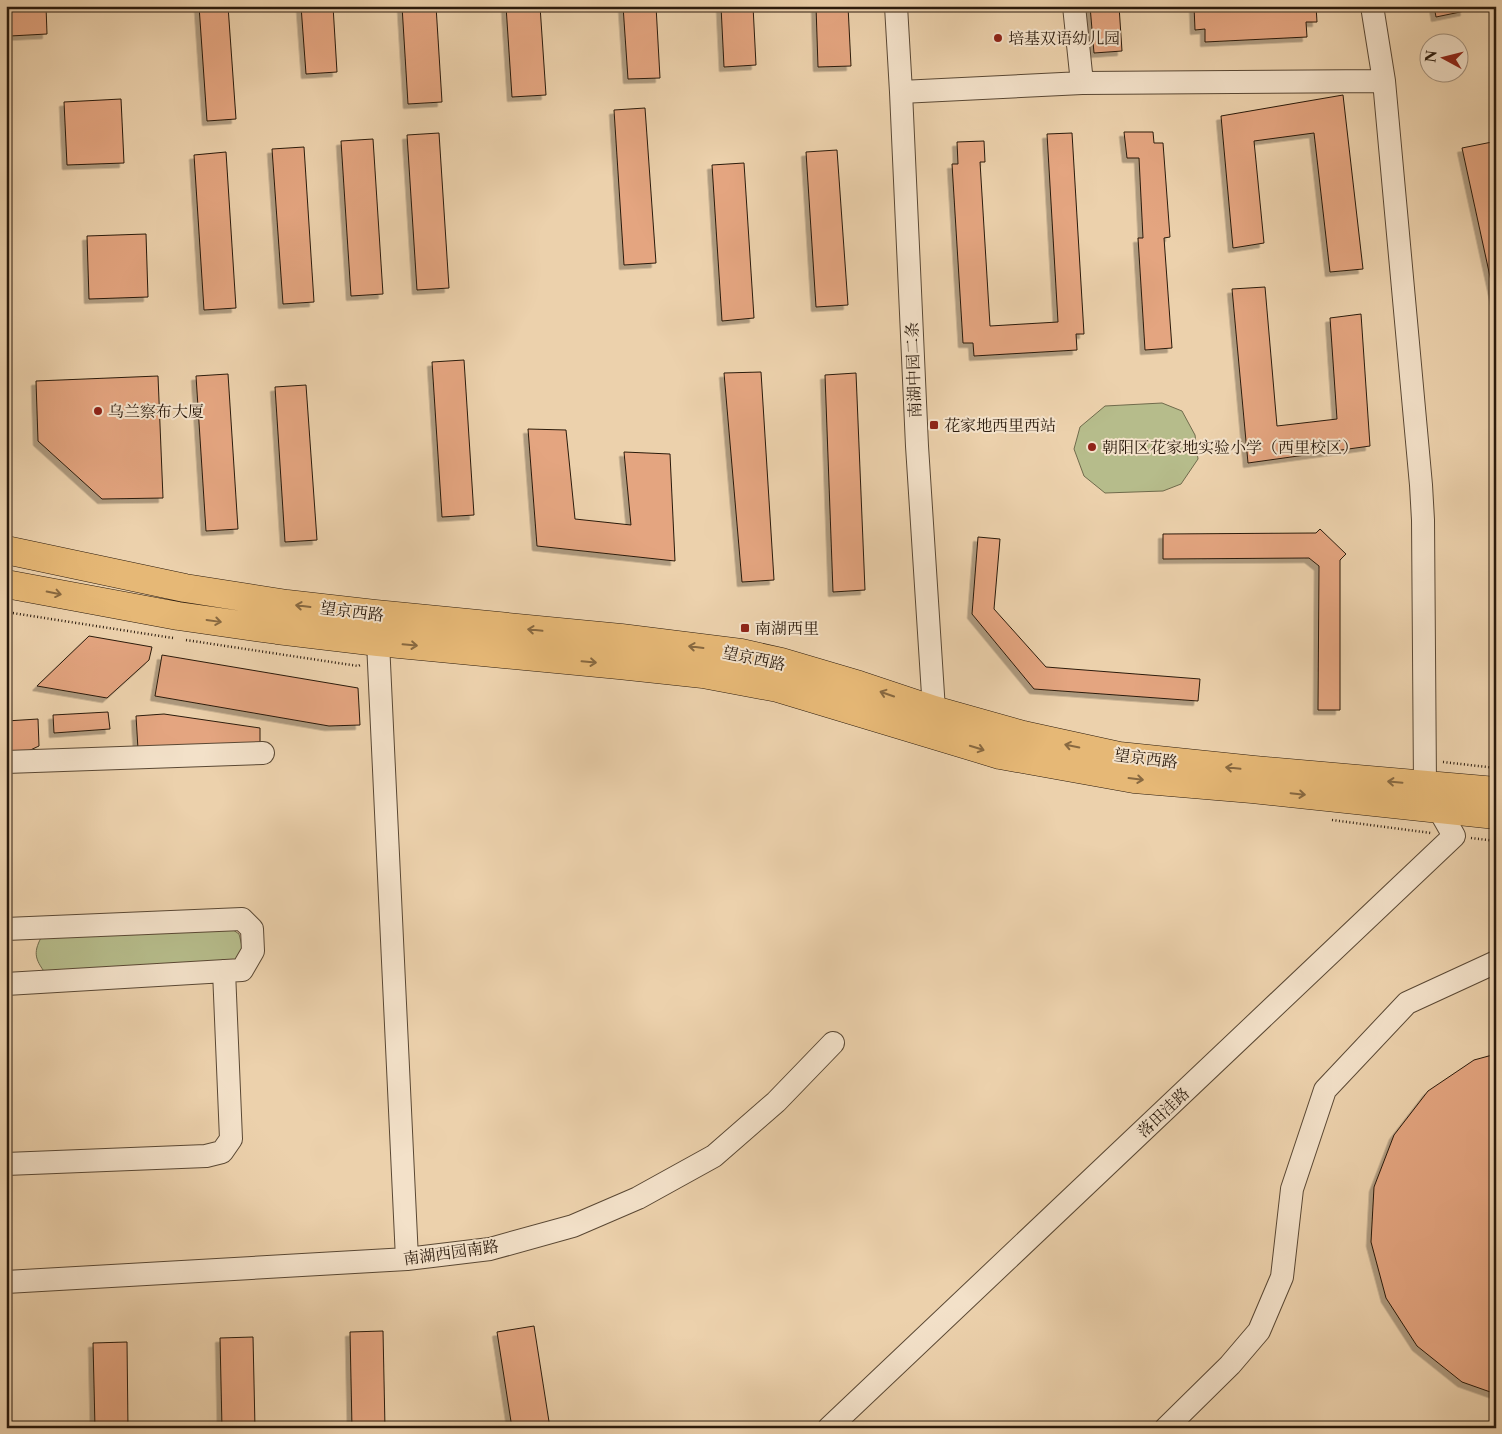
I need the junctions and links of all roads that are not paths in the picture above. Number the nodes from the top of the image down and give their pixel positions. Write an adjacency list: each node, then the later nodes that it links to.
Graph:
1 (896, 6): 6 (street, 南湖中园二条)
2 (1074, 6): 5 (street)
3 (1372, 6): 4 (street)
4 (1384, 81): 5 (street); 13 (street)
5 (1082, 84): 6 (street)
6 (901, 92): 10 (street, 南湖中园二条)
7 (6, 550): 10 (main road, 望京西路, one-way to 7)
8 (6, 584): 9 (main road, 望京西路, one-way to 9)
9 (378, 642): 10 (main road, 望京西路, one-way to 10); 23 (street)
10 (932, 722): 13 (main road, 望京西路, one-way to 10); 15 (main road, 望京西路, one-way to 15)
11 (262, 754): 12 (street)
12 (6, 762)
13 (1425, 772): 14 (main road, 望京西路); 15 (street, 落田洼路)
14 (1496, 791)
15 (1438, 809): 16 (main road, 望京西路); 25 (street, 落田洼路)
16 (1496, 816)
17 (6, 929): 19 (street)
18 (1496, 962): 26 (street)
19 (224, 971): 20 (street); 22 (street)
20 (6, 984)
21 (833, 1043): 23 (street, 南湖西园南路)
22 (6, 1164)
23 (407, 1259): 24 (street, 南湖西园南路)
24 (6, 1282)
25 (829, 1428)
26 (1166, 1428)

